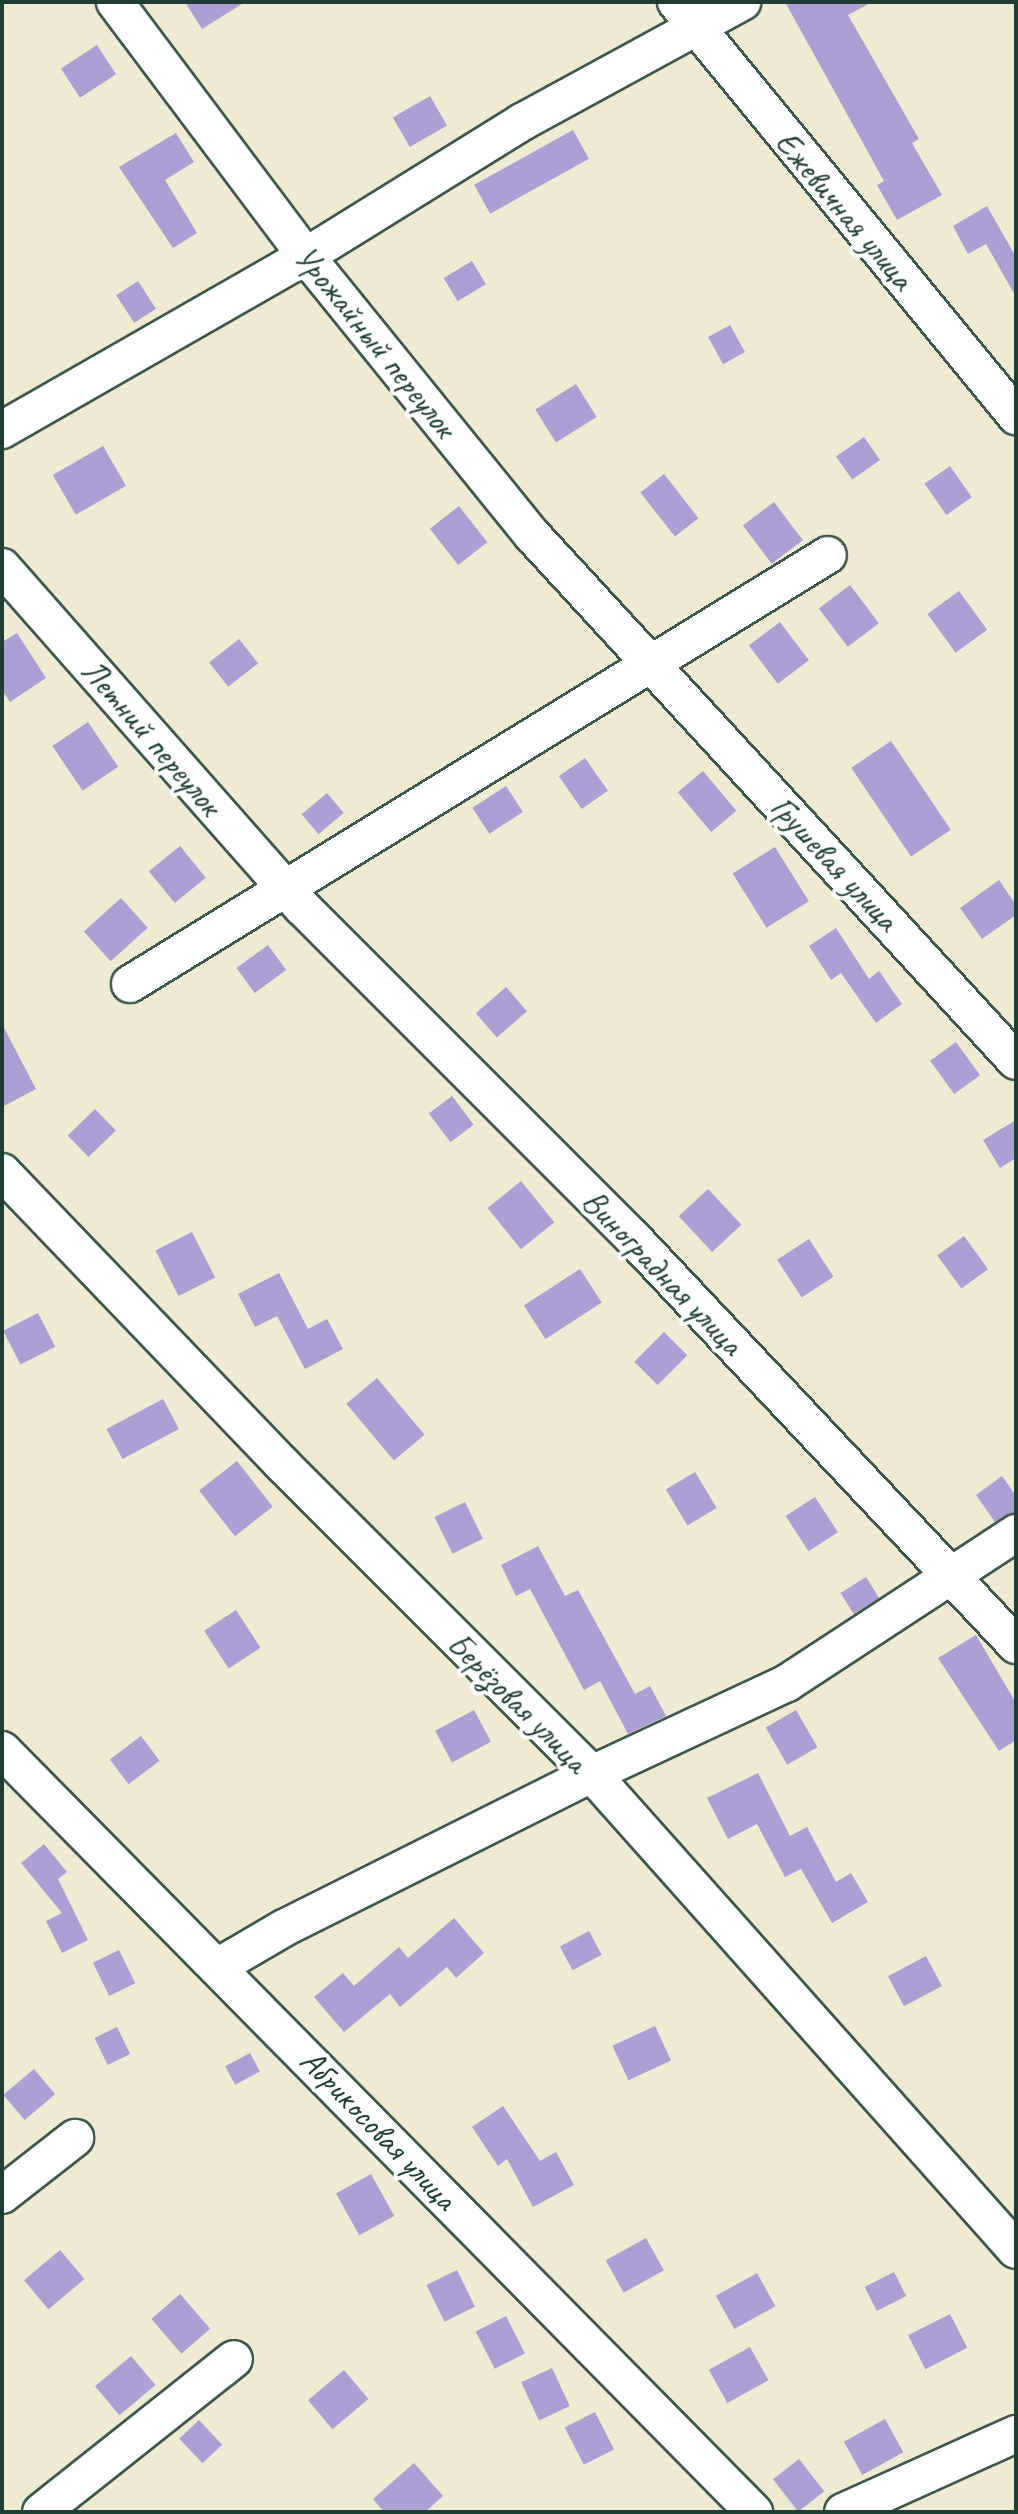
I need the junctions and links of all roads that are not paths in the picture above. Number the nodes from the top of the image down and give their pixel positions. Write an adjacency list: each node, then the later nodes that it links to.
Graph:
1 (115, 2): 4 (street, Урожайный переулок)
2 (742, 2): 3 (street)
3 (685, 15): 4 (street); 5 (street, Ежевичная улица)
4 (306, 256): 6 (street); 9 (street, Урожайный переулок)
5 (1016, 416)
6 (2, 430)
7 (828, 555): 9 (street)
8 (2, 567): 10 (street, Летний переулок)
9 (653, 664): 10 (street); 12 (street, Грушевая улица)
10 (294, 897): 11 (street); 15 (street, Виноградная улица)
11 (130, 984)
12 (1016, 1061)
13 (2, 1172): 18 (street, Берёзовая улица)
14 (1016, 1533): 15 (street)
15 (948, 1577): 16 (street, Виноградная улица); 18 (street)
16 (1016, 1645)
17 (2, 1750): 19 (street, Абрикосовая улица)
18 (592, 1774): 19 (street); 22 (street, Берёзовая улица)
19 (219, 1966): 26 (street, Абрикосовая улица)
20 (75, 2138): 21 (street)
21 (2, 2195)
22 (1016, 2250)
23 (234, 2359): 25 (street)
24 (1016, 2434): 27 (street)
25 (41, 2512)
26 (754, 2512)
27 (843, 2512)

